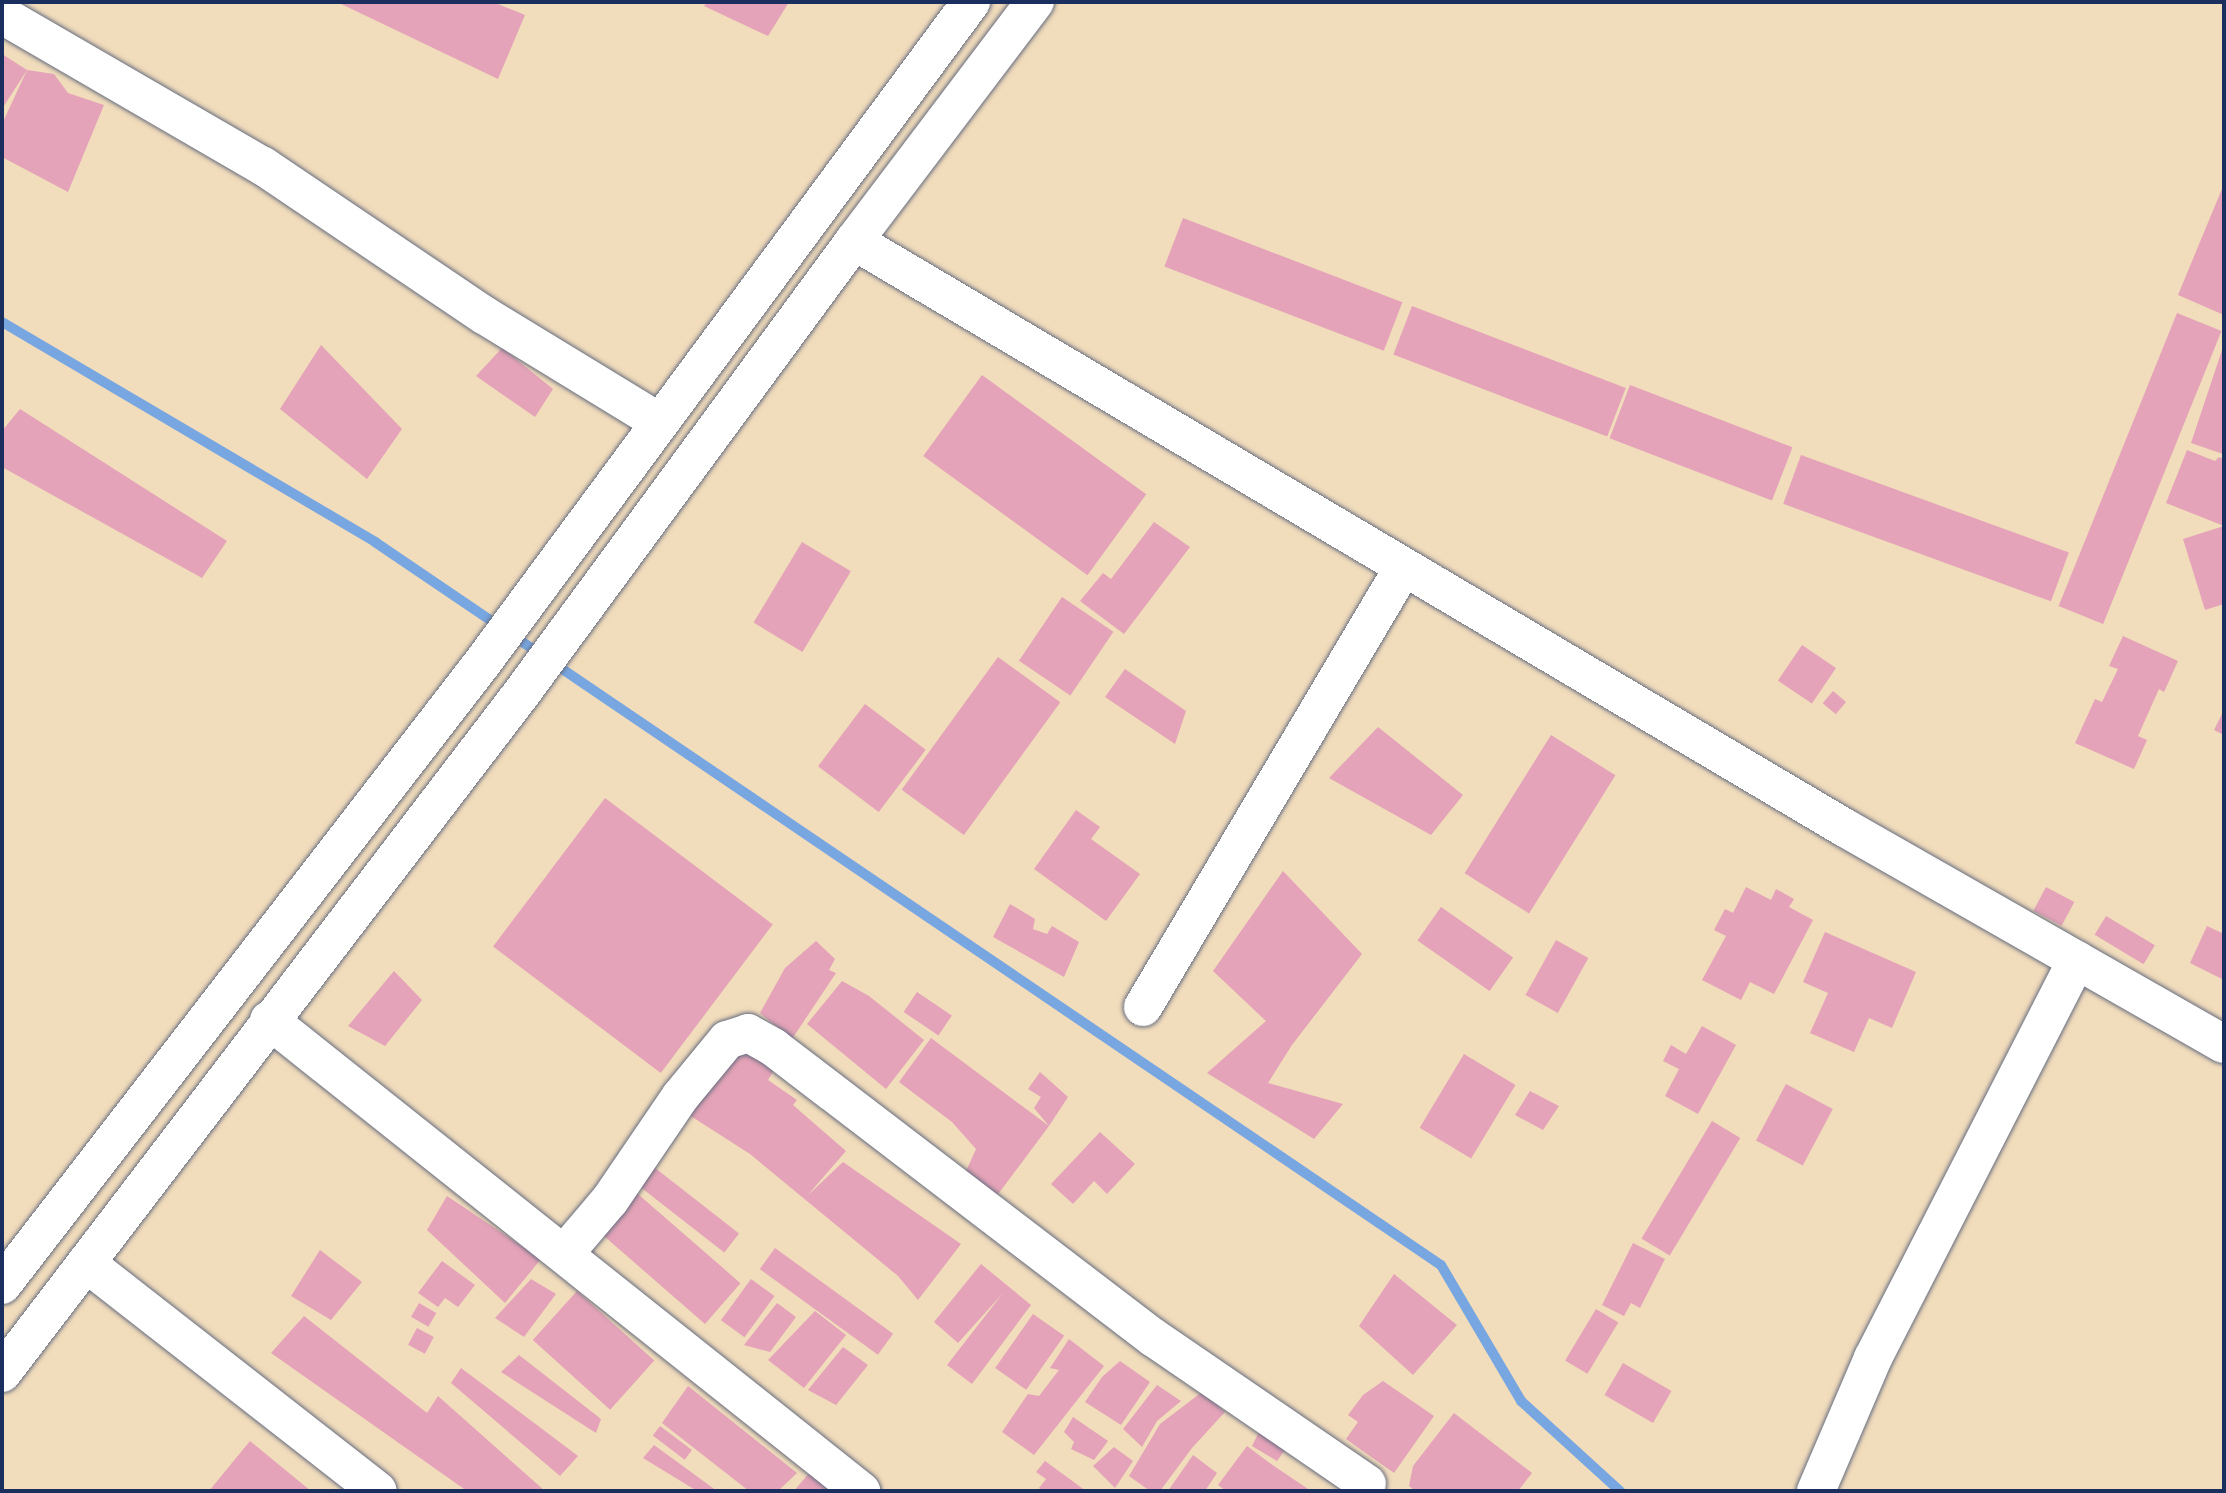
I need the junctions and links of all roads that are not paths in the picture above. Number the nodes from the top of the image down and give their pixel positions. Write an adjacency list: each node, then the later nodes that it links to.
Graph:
1 (971, 2): 5 (street)
2 (1035, 2): 4 (street)
3 (2, 15): 5 (street)
4 (854, 241): 6 (street); 9 (street)
5 (659, 422): 13 (street)
6 (1403, 568): 7 (street); 8 (street)
7 (2077, 960): 10 (street); 18 (street)
8 (1143, 1007)
9 (269, 1020): 11 (street); 12 (street)
10 (2224, 1044)
11 (564, 1254): 15 (street); 17 (street)
12 (86, 1263): 14 (street); 16 (street)
13 (2, 1285)
14 (2, 1373)
15 (1367, 1484)
16 (378, 1491)
17 (861, 1491)
18 (1816, 1491)

